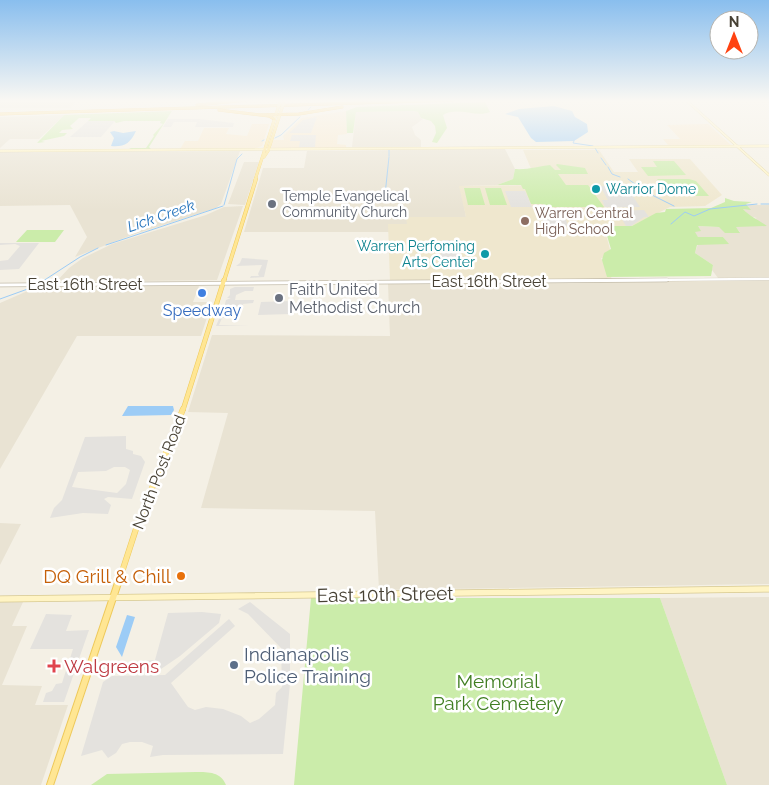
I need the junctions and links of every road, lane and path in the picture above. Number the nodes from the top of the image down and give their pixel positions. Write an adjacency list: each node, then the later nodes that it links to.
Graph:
1 (268, 137): 5 (main road, North Post Road)
2 (272, 137): 4 (main road, North Post Road)
3 (727, 137): 6 (main road)
4 (271, 141): 5 (main road); 8 (main road, North Post Road)
5 (266, 142): 8 (main road, North Post Road)
6 (737, 146): 7 (main road); 8 (main road); 10 (main road)
7 (769, 146)
8 (266, 150): 9 (main road); 12 (main road, North Post Road)
9 (0, 151)
10 (769, 175)
11 (769, 279): 12 (street, East 16th Street)
12 (223, 283): 13 (street, East 16th Street); 15 (main road, North Post Road)
13 (0, 285)
14 (769, 589): 15 (main road, East 10th Street)
15 (113, 597): 16 (main road, East 10th Street); 17 (main road, North Post Road)
16 (0, 599)
17 (50, 785)

